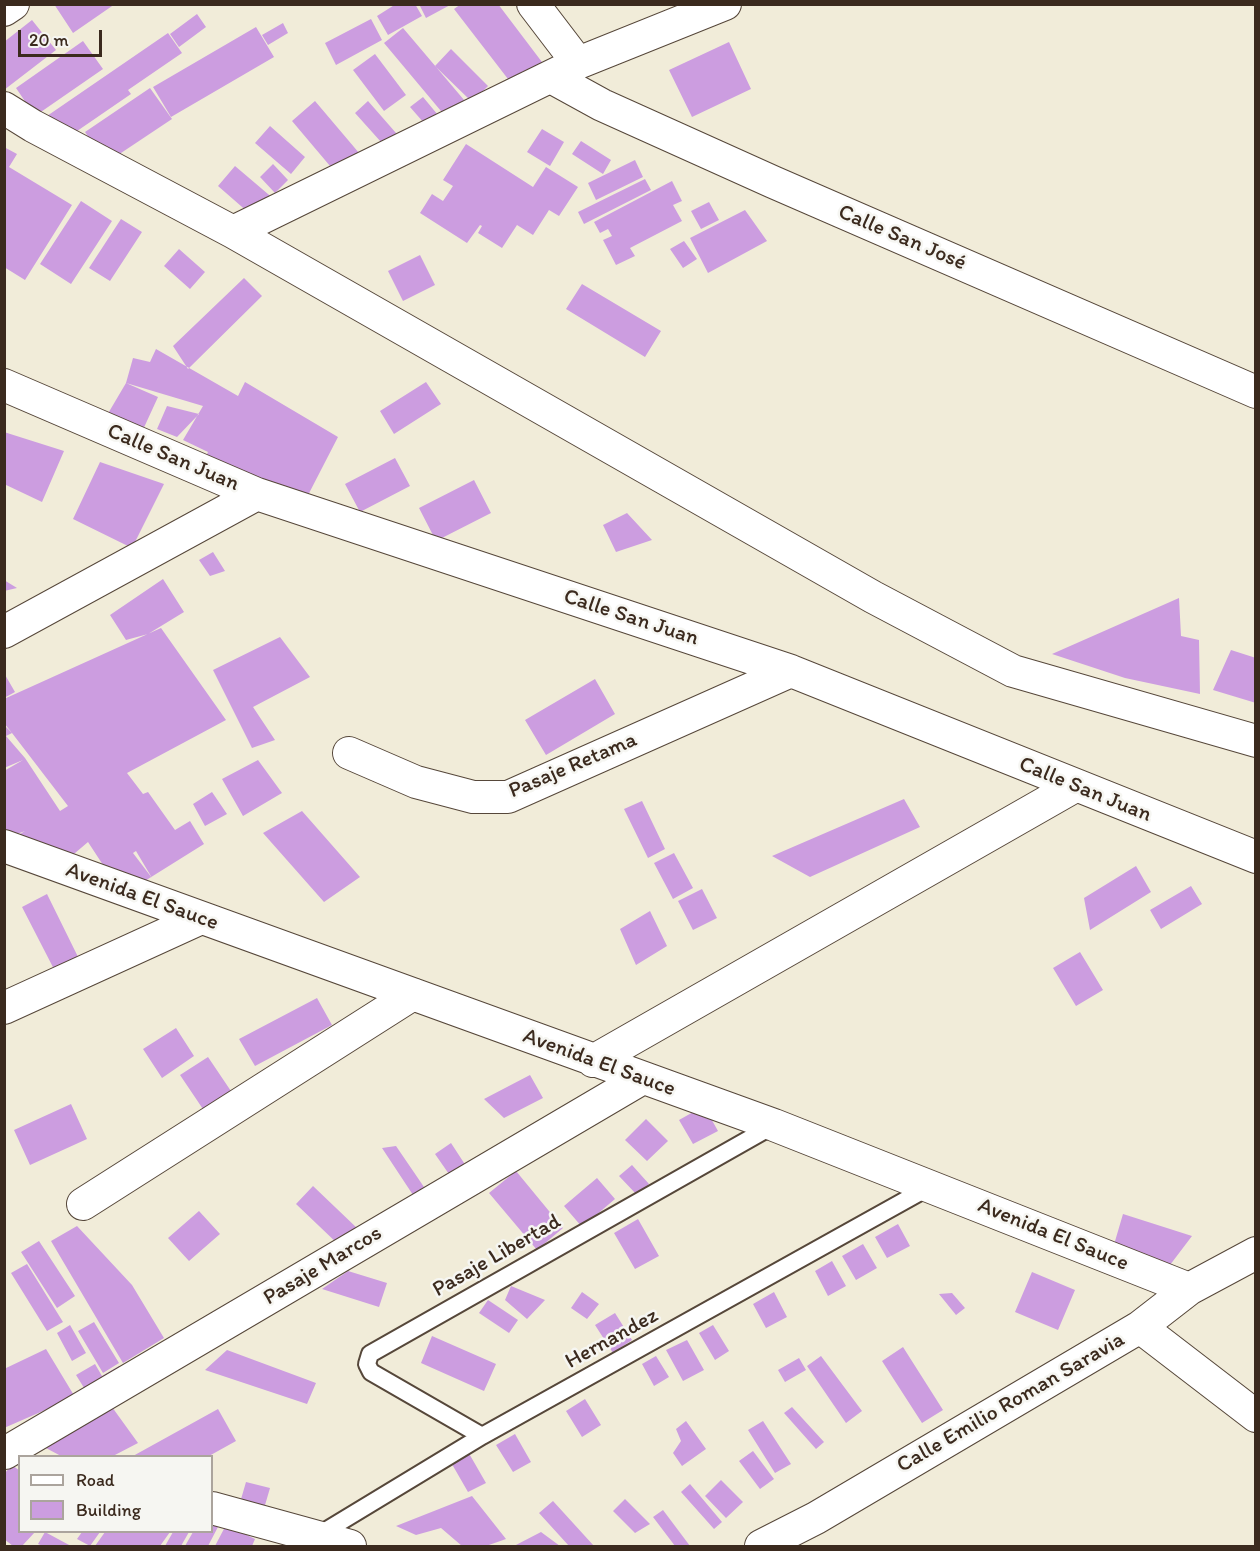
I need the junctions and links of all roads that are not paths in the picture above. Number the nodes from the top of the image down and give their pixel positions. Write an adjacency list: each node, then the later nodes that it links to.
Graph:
1 (13, 4): 4 (street)
2 (533, 4): 5 (street)
3 (725, 4): 5 (street)
4 (4, 10)
5 (565, 70): 7 (street); 9 (street, Calle San José)
6 (4, 108): 7 (street)
7 (233, 232): 13 (street)
8 (4, 385): 10 (street, Calle San Juan)
9 (1256, 392)
10 (257, 494): 11 (street); 12 (street, Calle San Juan)
11 (4, 632)
12 (791, 671): 14 (street, Pasaje Retama); 15 (street, Calle San Juan)
13 (1256, 741)
14 (349, 753)
15 (1075, 786): 17 (street, Calle San Juan); 21 (street)
16 (4, 846): 18 (street, Avenida El Sauce)
17 (1256, 858)
18 (200, 919): 19 (street, Avenida El Sauce); 20 (street)
19 (413, 994): 21 (street, Avenida El Sauce); 25 (street)
20 (4, 1008)
21 (593, 1061): 22 (street, Avenida El Sauce)
22 (641, 1079): 23 (street, Avenida El Sauce); 31 (street, Pasaje Marcos)
23 (774, 1125): 24 (street, Avenida El Sauce); 30 (lane, Pasaje Libertad)
24 (932, 1186): 27 (street, Avenida El Sauce); 30 (lane, Hernandez)
25 (83, 1204)
26 (1256, 1253): 27 (street, Calle Emilio Roman Saravia)
27 (1189, 1289): 28 (street, Calle Emilio Roman Saravia)
28 (1140, 1327): 29 (street); 35 (street, Calle Emilio Roman Saravia)
29 (1256, 1416)
30 (482, 1437): 33 (lane, Hernandez)
31 (5, 1453)
32 (213, 1508): 33 (street)
33 (317, 1536): 34 (street)
34 (350, 1546)
35 (761, 1546)

